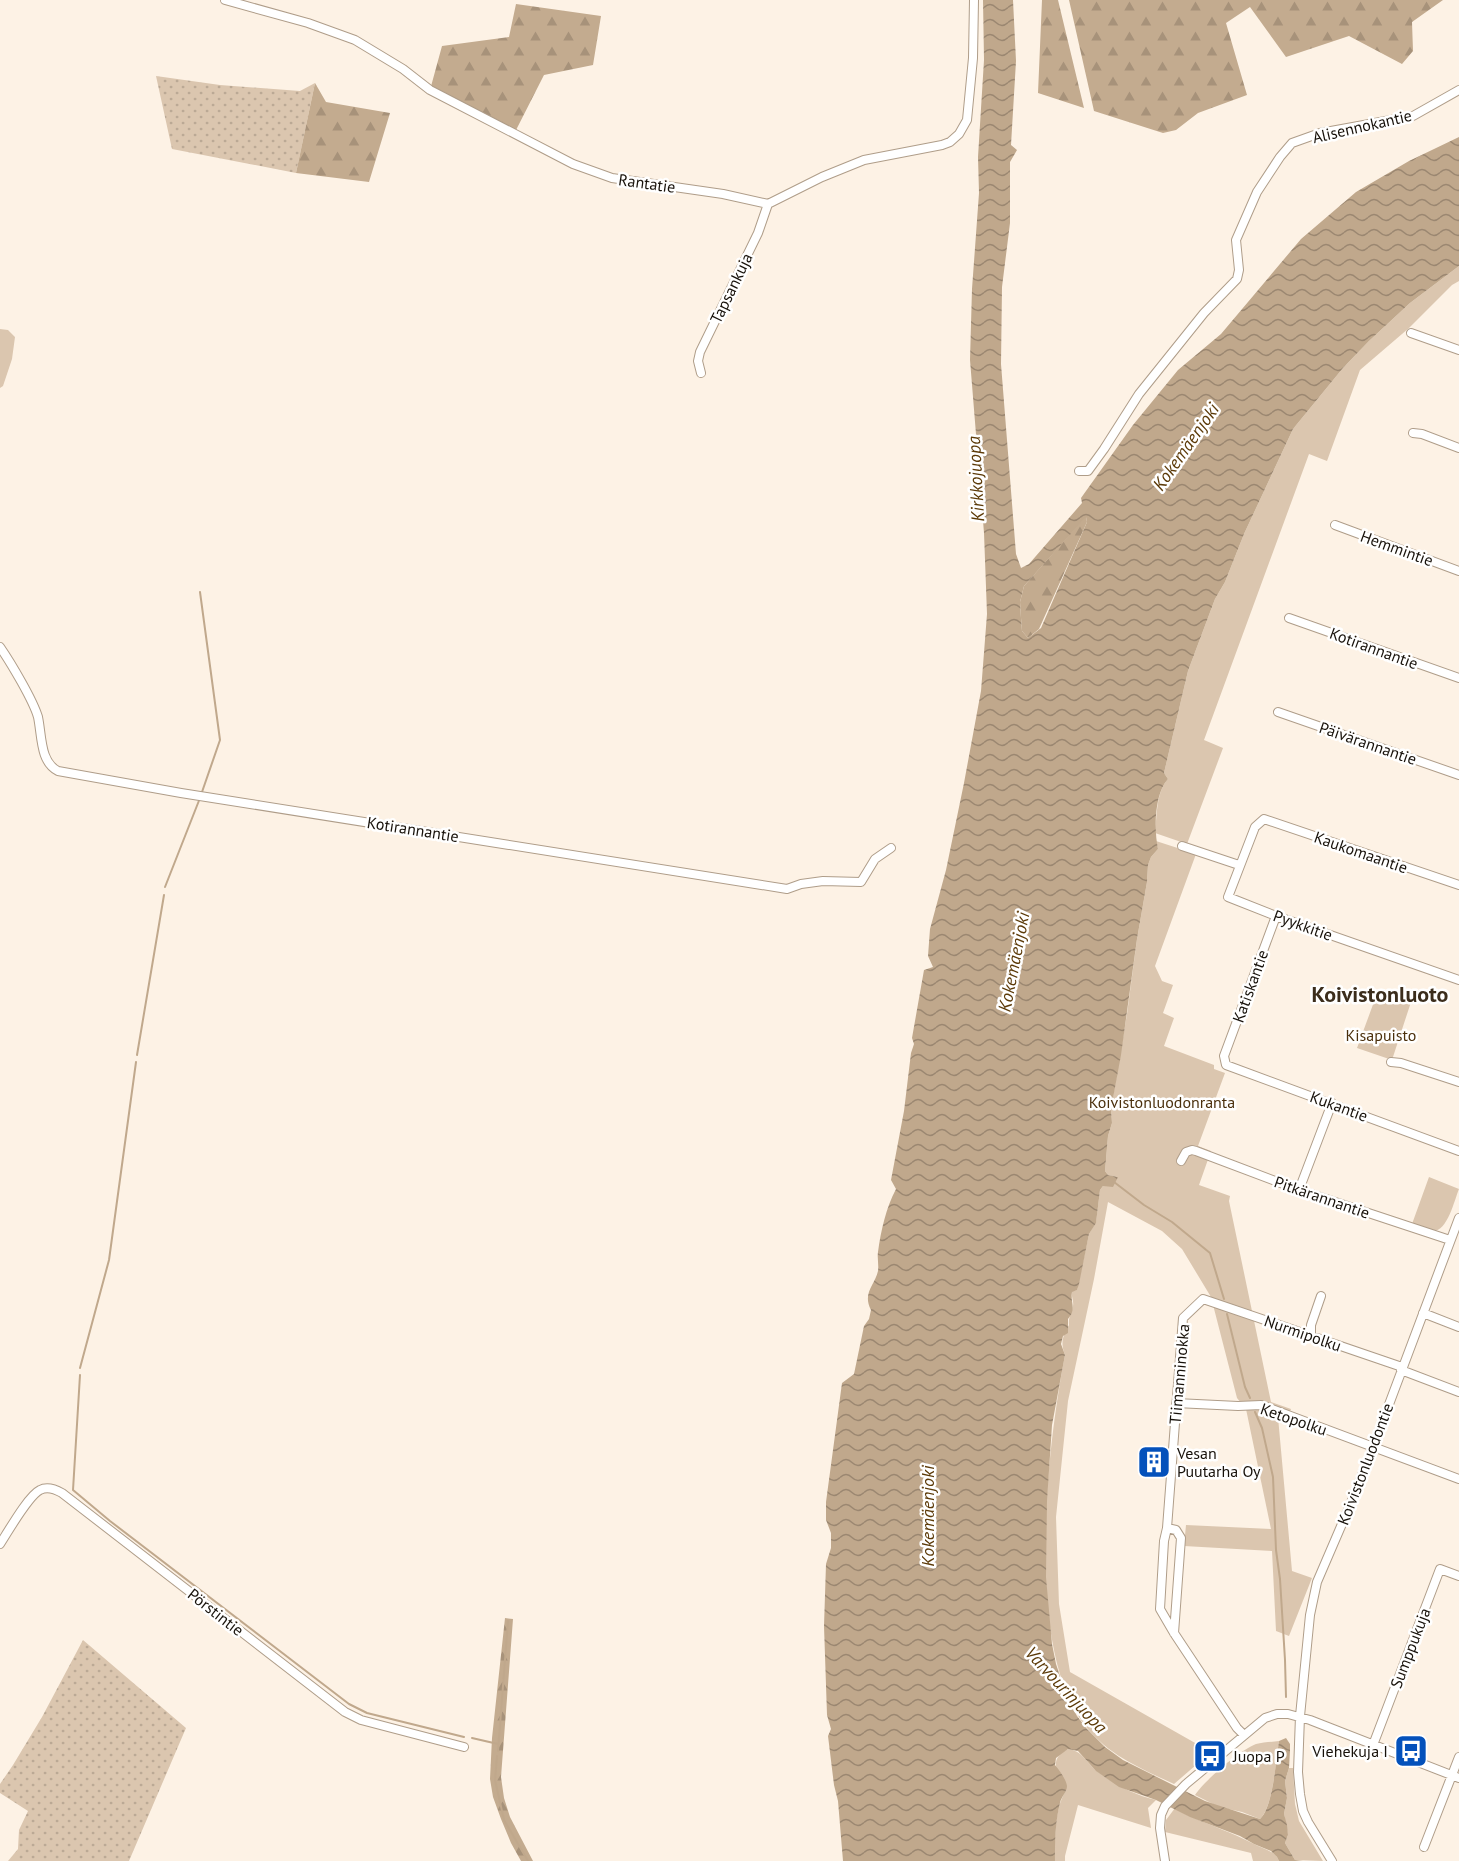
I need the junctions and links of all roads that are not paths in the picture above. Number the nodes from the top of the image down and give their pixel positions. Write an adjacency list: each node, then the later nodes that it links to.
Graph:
1 (225, 0): 4 (street, Rantatie)
2 (974, 0): 4 (street)
3 (1459, 90): 10 (street, Alisennokantie)
4 (768, 204): 7 (street, Tapsankuja)
5 (1411, 333): 6 (street)
6 (1459, 350)
7 (701, 373)
8 (1413, 433): 9 (street)
9 (1459, 448)
10 (1079, 471)
11 (1335, 525): 12 (street, Hemmintie)
12 (1459, 571)
13 (1289, 618): 15 (street, Kotirannantie)
14 (0, 647): 20 (street, Kotirannantie)
15 (1459, 678)
16 (1278, 712): 17 (street, Päivärannantie)
17 (1459, 775)
18 (1264, 819): 21 (street, Pyykkitie); 22 (street, Kaukomaantie)
19 (1182, 846): 21 (street)
20 (891, 848)
21 (1239, 865): 23 (street, Pyykkitie)
22 (1459, 885)
23 (1276, 915): 24 (street, Pyykkitie); 25 (street, Katiskantie)
24 (1459, 980)
25 (1224, 1056): 28 (street, Kukantie)
26 (1391, 1062): 27 (street)
27 (1459, 1082)
28 (1332, 1103): 29 (street, Kukantie); 31 (street)
29 (1459, 1151)
30 (1181, 1161): 31 (street, Pitkärannantie)
31 (1299, 1190): 33 (street, Pitkärannantie)
32 (1459, 1219): 33 (street, Koivistonluodontie)
33 (1450, 1240): 36 (street, Koivistonluodontie)
34 (1321, 1296): 38 (street)
35 (1203, 1299): 38 (street, Nurmipolku); 41 (street, Tiimanninokka)
36 (1423, 1313): 37 (street); 39 (street, Koivistonluodontie)
37 (1459, 1327)
38 (1311, 1335): 39 (street, Nurmipolku)
39 (1402, 1369): 40 (street, Nurmipolku); 42 (street, Koivistonluodontie)
40 (1459, 1392)
41 (1176, 1403): 42 (street, Ketopolku); 44 (street, Tiimanninokka)
42 (1373, 1448): 43 (street, Ketopolku); 48 (street, Koivistonluodontie)
43 (1459, 1479)
44 (1167, 1528): 47 (street, Tiimanninokka); 47 (street)
45 (0, 1544): 51 (street, Pörstintie)
46 (1459, 1576): 50 (street, Sumppukuja)
47 (1173, 1633): 49 (street, Tiimanninokka)
48 (1300, 1716): 49 (street); 50 (street); 56 (street, Koivistonluodontie)
49 (1244, 1735): 55 (street)
50 (1373, 1745): 53 (street)
51 (464, 1747)
52 (1459, 1757): 53 (street)
53 (1455, 1777): 54 (street)
54 (1424, 1847)
55 (1165, 1861)
56 (1332, 1861)

